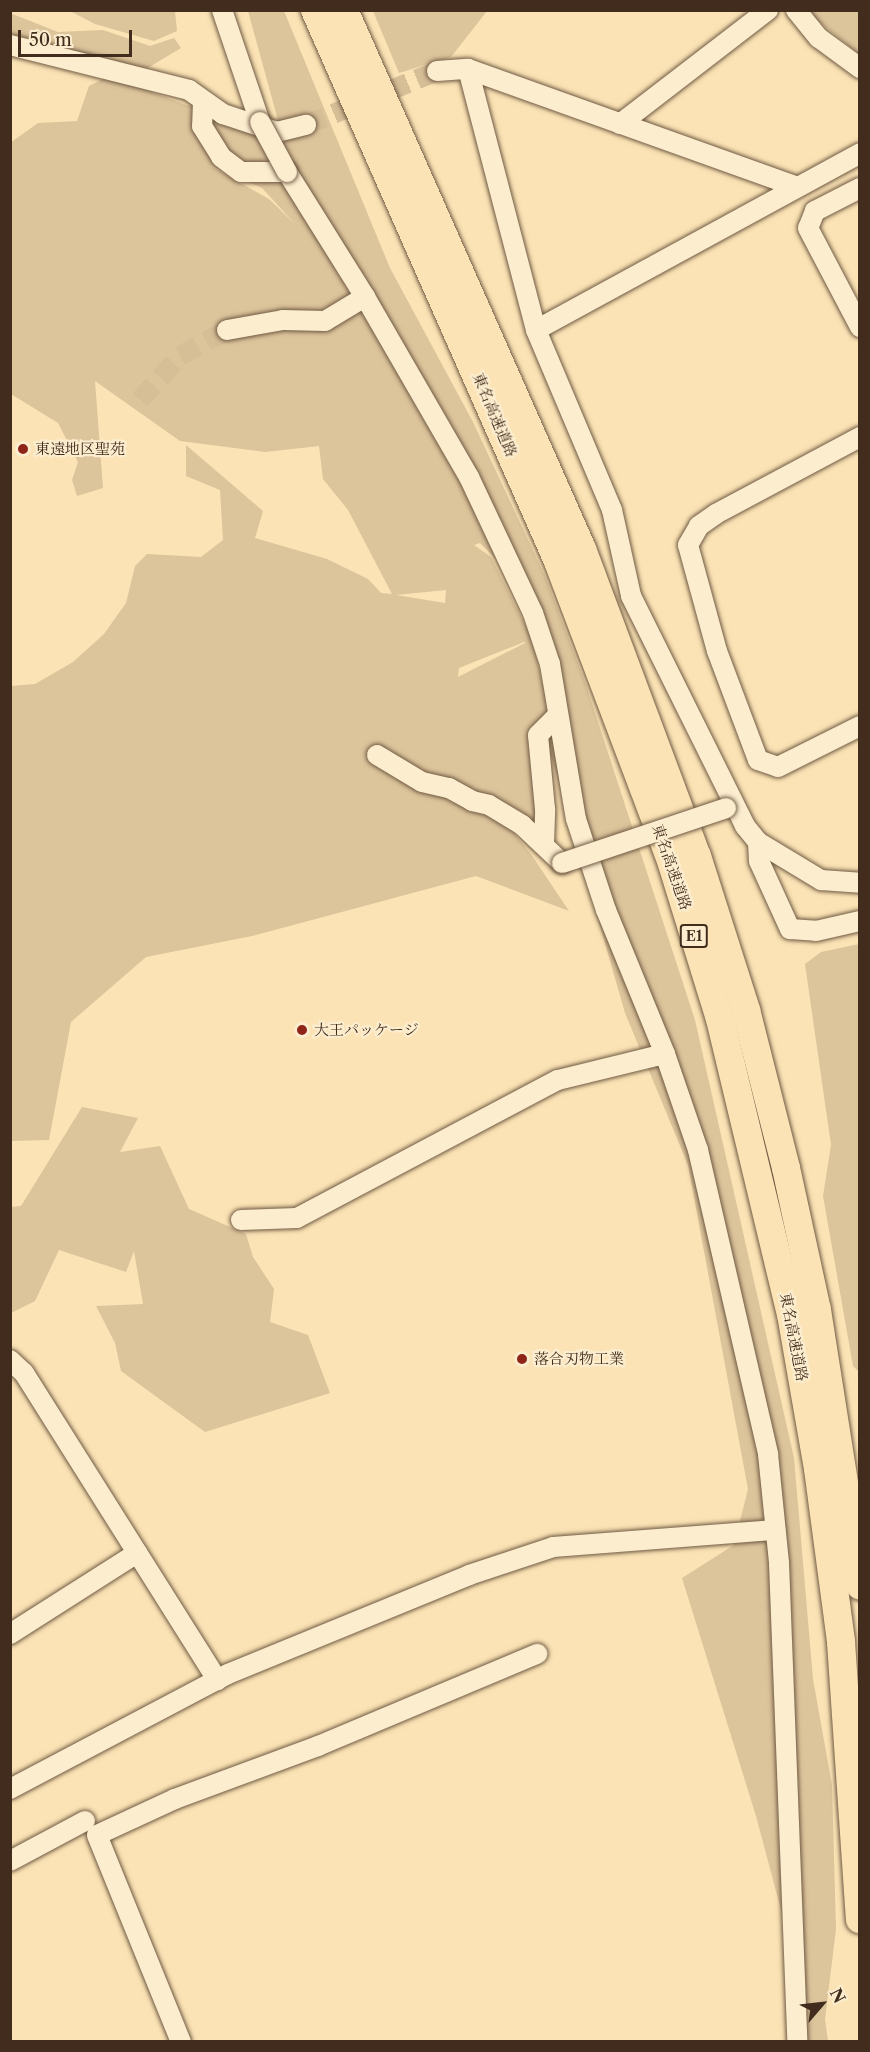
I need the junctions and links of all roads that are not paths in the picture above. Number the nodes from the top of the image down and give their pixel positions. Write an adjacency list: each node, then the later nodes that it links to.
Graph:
1 (222, 10): 14 (street, bridge)
2 (315, 10): 42 (highway, 東名高速道路 / E1)
3 (344, 10): 35 (highway, 東名高速道路 / E1)
4 (796, 10): 7 (street)
5 (768, 12): 11 (street)
6 (10, 45): 10 (street)
7 (860, 68)
8 (468, 69): 9 (street); 11 (street); 20 (street)
9 (437, 71)
10 (203, 101): 12 (street); 14 (street)
11 (620, 124): 15 (street)
12 (306, 125)
13 (860, 153): 15 (street)
14 (287, 172): 17 (street)
15 (797, 187): 20 (street)
16 (860, 188): 18 (street)
17 (365, 297): 19 (street); 22 (street)
18 (860, 327)
19 (227, 330)
20 (536, 330): 25 (street)
21 (860, 437): 23 (street)
22 (558, 715): 27 (street); 30 (street)
23 (860, 726)
24 (377, 755): 27 (street)
25 (730, 806): 26 (street); 27 (street, bridge)
26 (758, 842): 28 (street); 29 (street)
27 (544, 844)
28 (860, 883)
29 (860, 921)
30 (665, 1054): 31 (street); 33 (street)
31 (241, 1220)
32 (10, 1360): 34 (street)
33 (775, 1530): 38 (street); 44 (street)
34 (137, 1553): 36 (street); 38 (street)
35 (860, 1586)
36 (10, 1635)
37 (537, 1654): 43 (street)
38 (216, 1680): 39 (street)
39 (10, 1789)
40 (86, 1821): 41 (street)
41 (10, 1861)
42 (860, 1919)
43 (181, 2042)
44 (797, 2042)

